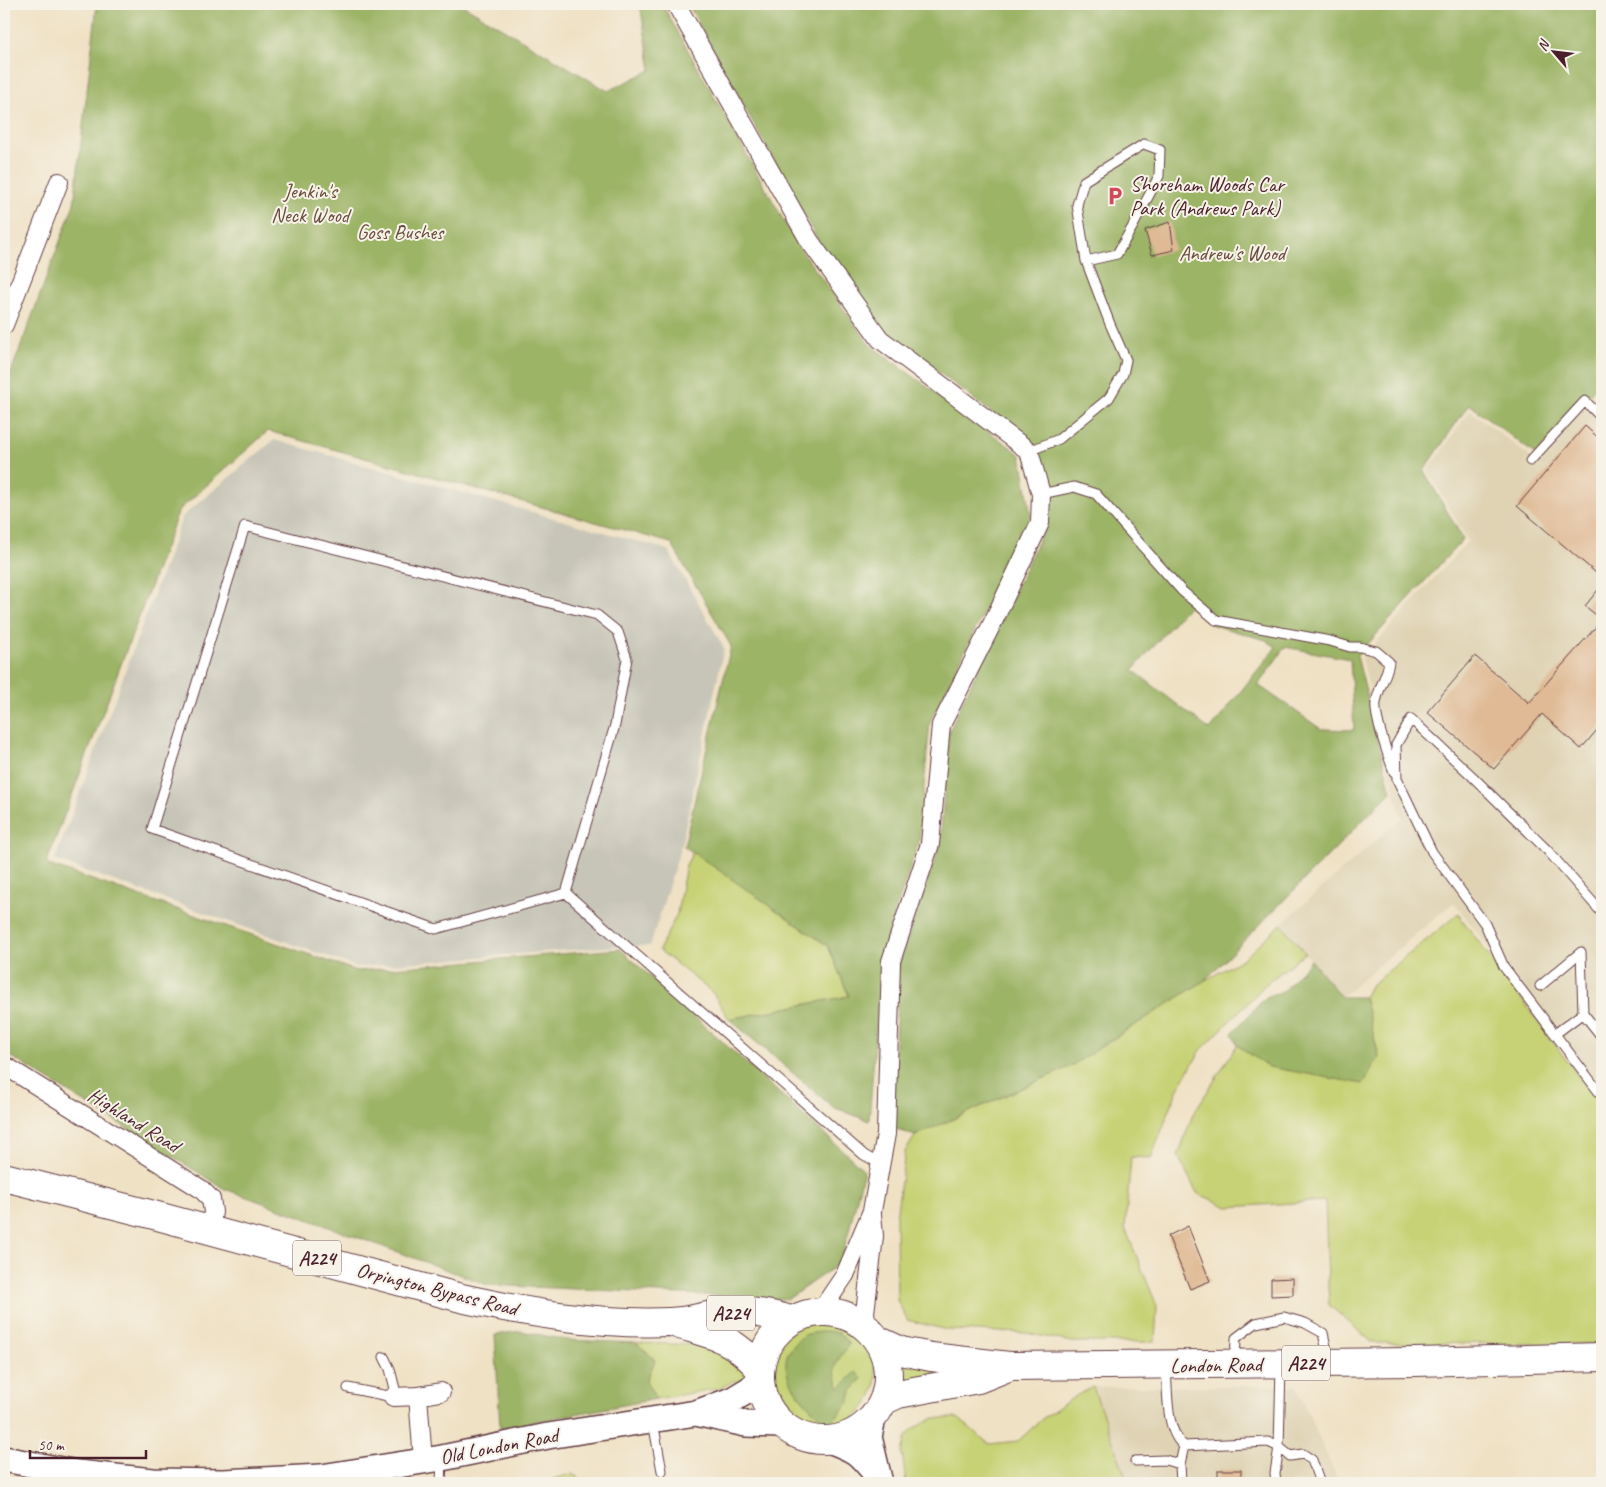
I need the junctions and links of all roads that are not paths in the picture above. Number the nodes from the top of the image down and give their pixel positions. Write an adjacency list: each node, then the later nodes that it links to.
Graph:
1 (676, 4): 6 (street)
2 (59, 182): 4 (street)
3 (1086, 260): 3 (lane); 6 (lane)
4 (4, 325)
5 (1602, 418): 7 (lane)
6 (1029, 451): 8 (street)
7 (1530, 461)
8 (1041, 494): 9 (lane); 18 (street)
9 (1397, 779): 11 (lane); 14 (lane)
10 (566, 893): 10 (lane); 18 (lane)
11 (1602, 914)
12 (1540, 986): 13 (lane)
13 (1583, 1013): 14 (lane); 15 (lane)
14 (1555, 1034): 17 (lane)
15 (1602, 1037)
16 (4, 1065): 21 (street, Highland Road)
17 (1602, 1096)
18 (880, 1164): 20 (street)
19 (4, 1177): 21 (main road, Orpington Bypass Road / A224)
20 (872, 1211): 22 (street); 25 (street)
21 (210, 1230): 24 (main road, Orpington Bypass Road / A224)
22 (822, 1310): 23 (main road); 25 (main road)
23 (790, 1320): 24 (main road, Orpington Bypass Road / A224); 33 (main road)
24 (671, 1322): 33 (main road, Orpington Bypass Road / A224)
25 (872, 1335): 32 (main road, London Road / A224); 38 (main road)
26 (384, 1357): 37 (lane)
27 (1602, 1357): 28 (main road, London Road / A224)
28 (1330, 1363): 29 (lane); 30 (main road, London Road / A224)
29 (1235, 1364): 30 (main road, London Road / A224); 31 (main road, London Road / A224)
30 (1282, 1364): 44 (lane)
31 (1166, 1365): 32 (main road, London Road / A224); 43 (lane)
32 (1009, 1366): 38 (main road, London Road / A224)
33 (760, 1376): 39 (street, Old London Road); 41 (main road)
34 (348, 1388): 37 (lane)
35 (441, 1392): 36 (street)
36 (418, 1396): 37 (street); 46 (street)
37 (395, 1397)
38 (878, 1409): 42 (main road); 50 (street)
39 (696, 1413): 40 (street, Old London Road); 41 (street, Old London Road)
40 (652, 1419): 46 (street, Old London Road); 49 (lane)
41 (781, 1425): 42 (main road)
42 (829, 1440): 50 (street)
43 (1184, 1446): 44 (lane); 48 (lane)
44 (1279, 1448): 53 (lane); 54 (lane)
45 (4, 1459): 46 (street, Old London Road)
46 (432, 1459): 51 (lane)
47 (1135, 1461): 48 (lane)
48 (1180, 1464): 52 (lane)
49 (662, 1472)
50 (878, 1480)
51 (441, 1483)
52 (1181, 1483)
53 (1276, 1483)
54 (1320, 1483)

